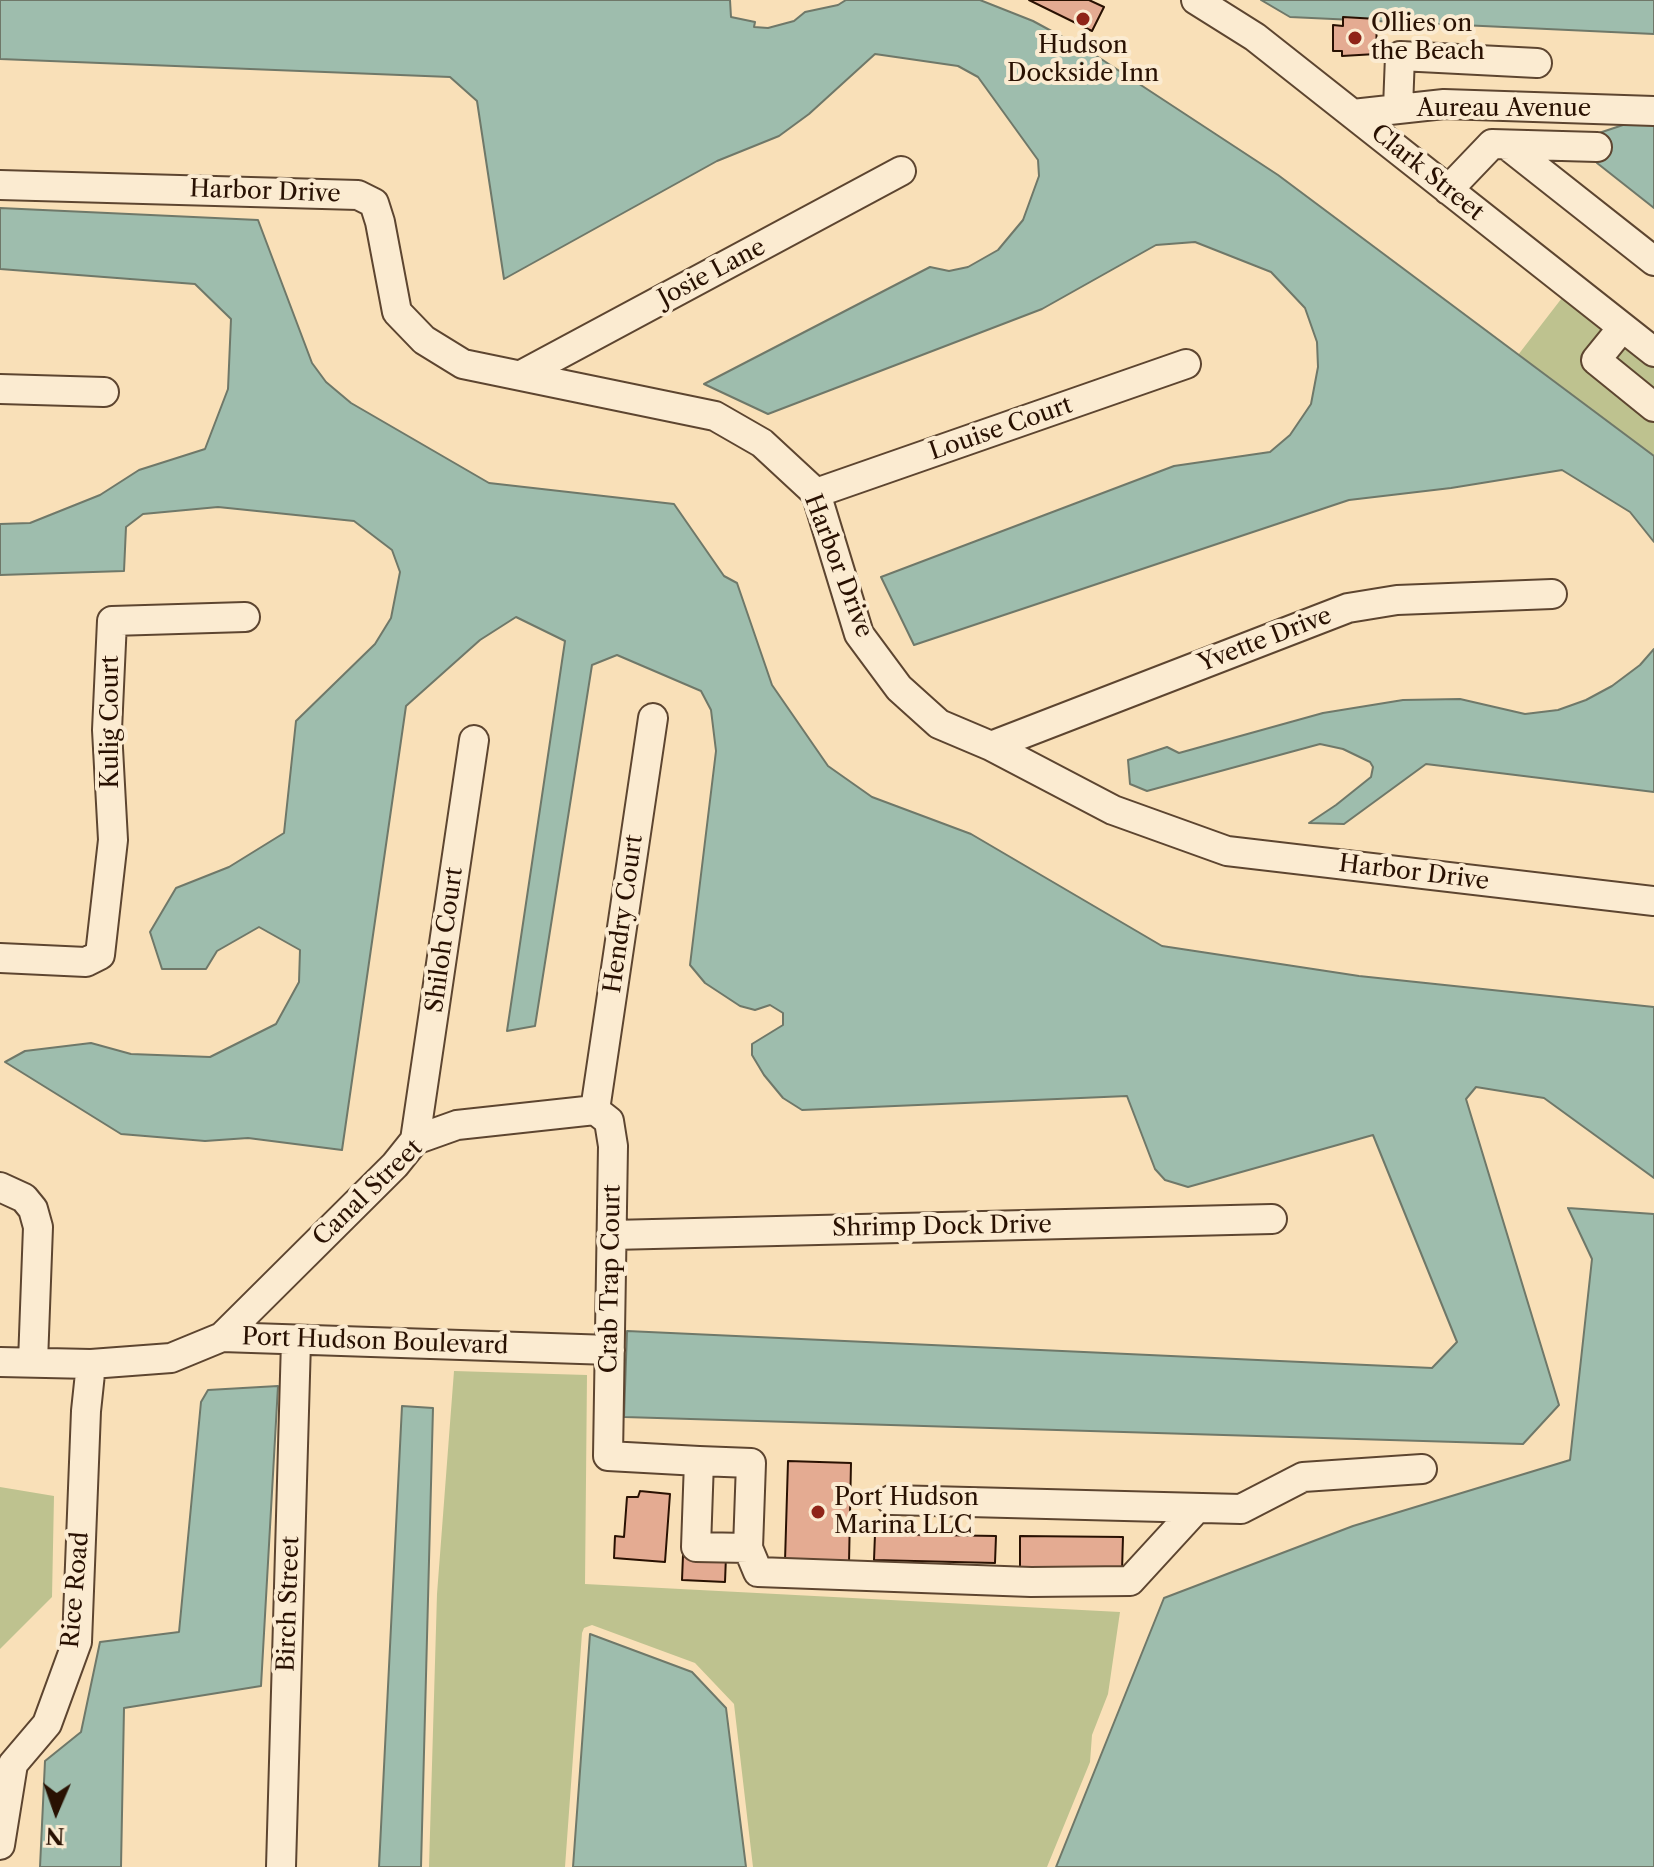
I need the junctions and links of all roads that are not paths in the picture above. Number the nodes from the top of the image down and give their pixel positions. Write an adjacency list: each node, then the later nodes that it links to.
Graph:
1 (1196, 0): 5 (street, Clark Street)
2 (1537, 63): 3 (street)
3 (1398, 108): 4 (street, Aureau Avenue); 5 (street, Aureau Avenue)
4 (1654, 111)
5 (1353, 114): 10 (street, Clark Street)
6 (1507, 145): 7 (street); 10 (street); 11 (street)
7 (1597, 147)
8 (901, 171): 15 (street, Josie Lane)
9 (0, 185): 15 (street, Harbor Drive)
10 (1448, 190): 12 (street, Clark Street)
11 (1654, 261)
12 (1622, 328): 13 (street, Clark Street); 18 (street)
13 (1654, 352)
14 (1186, 364): 19 (street, Louise Court)
15 (523, 374): 19 (street, Harbor Drive)
16 (0, 389): 17 (street)
17 (104, 392)
18 (1654, 407)
19 (816, 493): 24 (street, Harbor Drive)
20 (1552, 594): 24 (street, Yvette Drive)
21 (245, 617): 26 (street, Kulig Court)
22 (653, 718): 27 (street, Hendry Court)
23 (474, 740): 28 (street, Shiloh Court)
24 (991, 746): 25 (street, Harbor Drive)
25 (1654, 901)
26 (0, 958)
27 (595, 1110): 28 (street, Canal Street); 31 (street, Crab Trap Court)
28 (415, 1140): 32 (street, Canal Street)
29 (0, 1187): 36 (street)
30 (1272, 1219): 31 (street, Shrimp Dock Drive)
31 (612, 1235): 34 (street, Crab Trap Court)
32 (222, 1337): 33 (street, Port Hudson Boulevard); 37 (street, Port Hudson Boulevard)
33 (296, 1341): 34 (street, Port Hudson Boulevard); 44 (street, Birch Street)
34 (610, 1350): 38 (street, Crab Trap Court)
35 (0, 1362): 36 (street, Port Hudson Boulevard)
36 (33, 1362): 37 (street, Port Hudson Boulevard)
37 (91, 1364): 43 (street, Rice Road)
38 (699, 1461): 42 (street); 42 (street)
39 (1422, 1469): 41 (street)
40 (891, 1500): 41 (street)
41 (1197, 1508): 42 (street)
42 (748, 1548)
43 (0, 1845)
44 (281, 1867)

